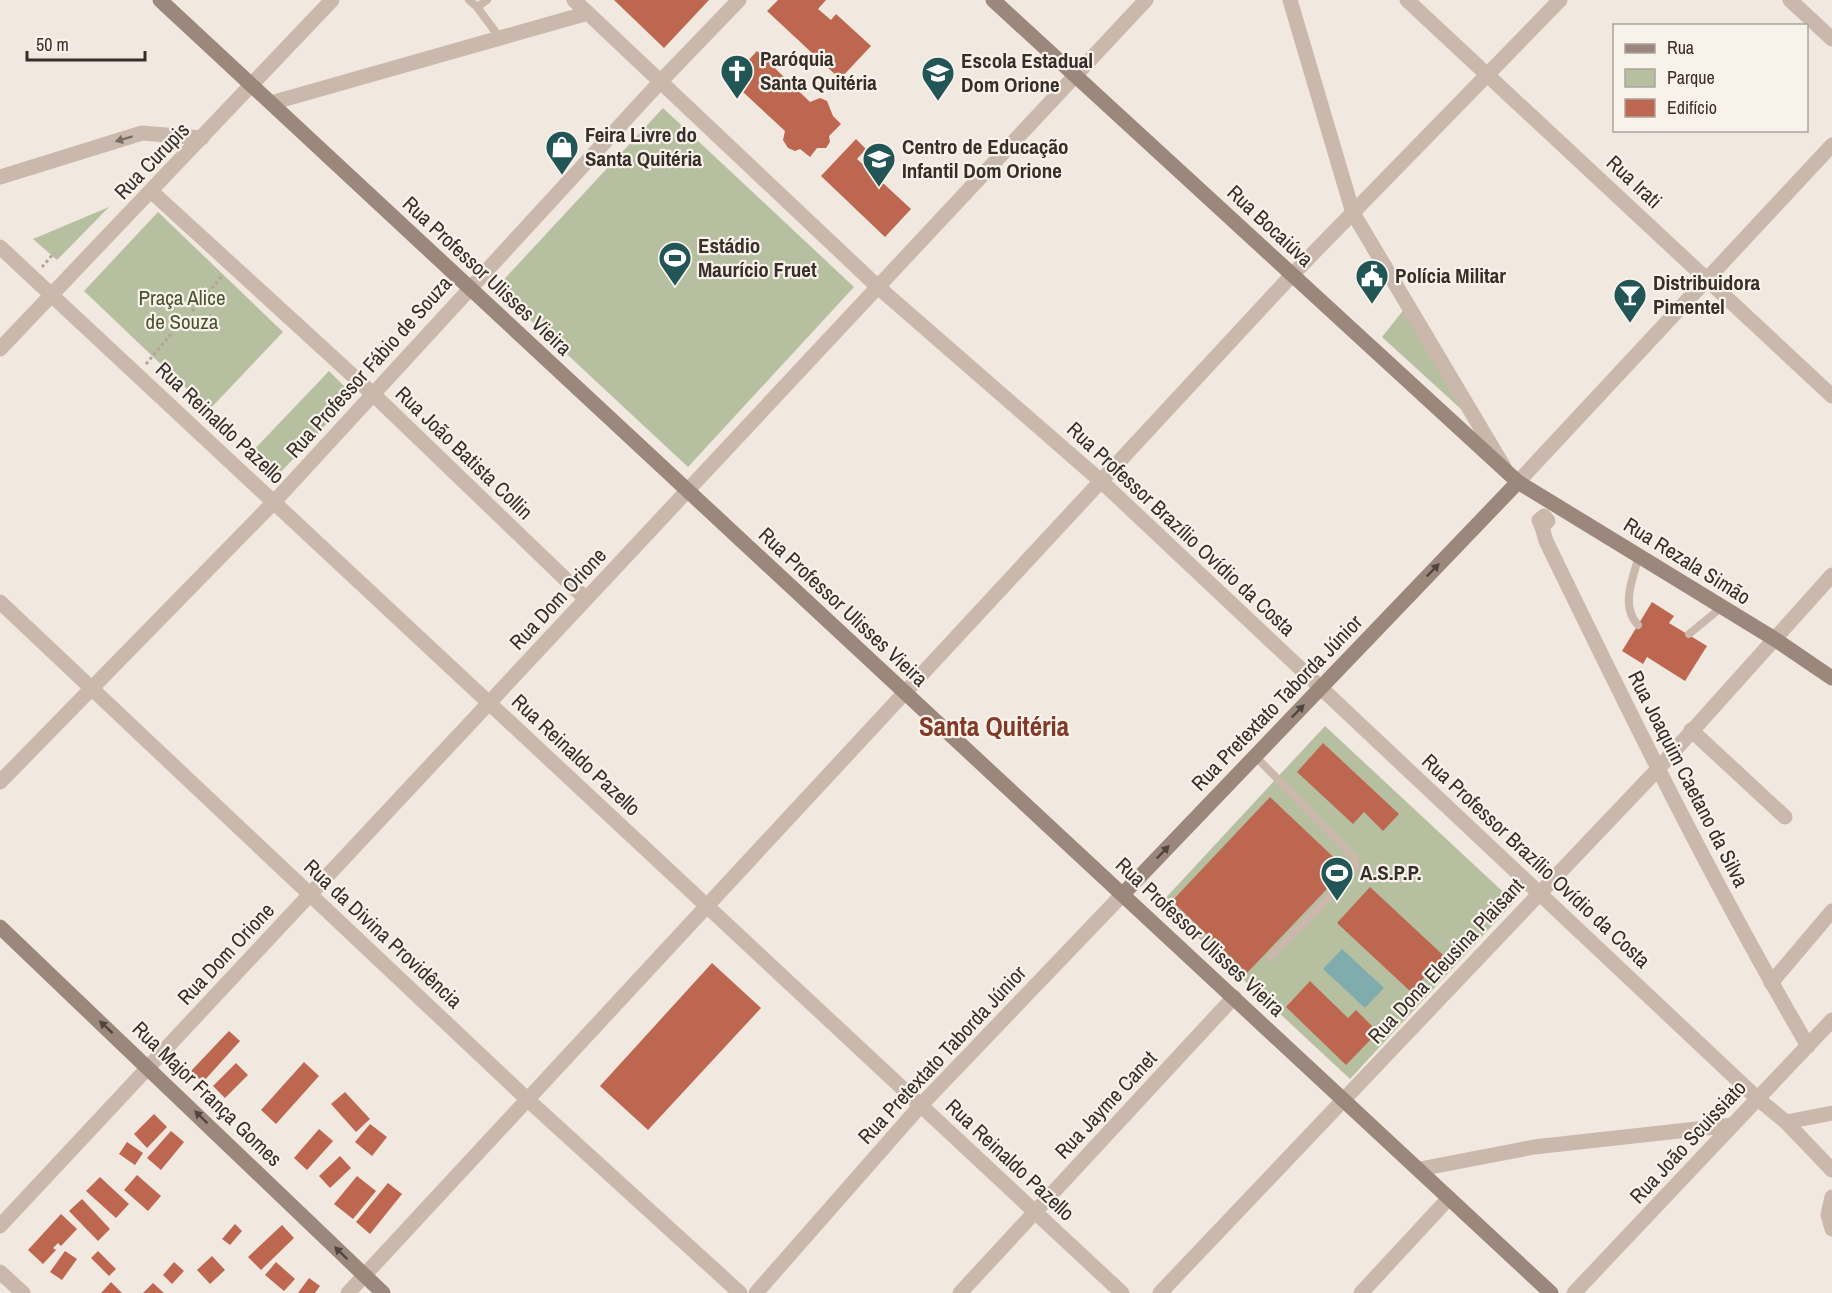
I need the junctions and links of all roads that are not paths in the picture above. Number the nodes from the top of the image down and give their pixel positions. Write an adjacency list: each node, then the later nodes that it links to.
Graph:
1 (160, 0): 20 (street, Rua Professor Ulisses Vieira)
2 (332, 0): 20 (street, Rua Curupis)
3 (469, 0): 13 (lane)
4 (487, 0): 13 (lane)
5 (574, 0): 14 (street, Rua Professor Brazílio Ovídio da Costa)
6 (739, 0): 19 (street, Rua Professor Fábio de Souza)
7 (993, 0): 18 (street, Rua Bocaiúva)
8 (1146, 0): 18 (street, Rua Dom Orione)
9 (1290, 0): 26 (street)
10 (1407, 0): 17 (street, Rua Irati)
11 (1560, 0): 17 (street)
12 (1790, 0): 16 (street)
13 (477, 7): 15 (lane)
14 (588, 13): 15 (street); 19 (street, Rua Professor Brazílio Ovídio da Costa)
15 (500, 38): 21 (street)
16 (1832, 39)
17 (1486, 73): 26 (street); 29 (street, Rua Irati)
18 (1076, 76): 28 (street, Rua Bocaiúva); 30 (street, Rua Dom Orione)
19 (660, 82): 30 (street, Rua Professor Brazílio Ovídio da Costa); 31 (street, Rua Professor Fábio de Souza)
20 (252, 86): 21 (street, Rua Professor Ulisses Vieira); 22 (street, Rua Curupis)
21 (271, 103): 31 (street, Rua Professor Ulisses Vieira)
22 (202, 138): 24 (street, one-way to 24); 25 (street, Rua Curupis)
23 (1832, 145): 29 (street, Rua Pretextato Taborda Júnior)
24 (0, 177)
25 (152, 192): 32 (street, Rua Curupis); 34 (street, Rua João Batista Collin)
26 (1353, 213): 28 (street); 36 (street)
27 (0, 247): 32 (street, Rua Reinaldo Pazello)
28 (1292, 275): 36 (street, Rua Bocaiúva); 37 (street)
29 (1707, 278): 35 (street, Rua Irati); 36 (street, Rua Pretextato Taborda Júnior)
30 (878, 287): 37 (street, Rua Professor Brazílio Ovídio da Costa); 38 (street, Rua Dom Orione)
31 (470, 288): 34 (street, Rua Professor Fábio de Souza); 38 (street, Rua Professor Ulisses Vieira)
32 (52, 295): 33 (street, Rua Curupis); 39 (street, Rua Reinaldo Pazello)
33 (0, 350)
34 (374, 395): 39 (street, Rua Professor Fábio de Souza); 43 (street, Rua João Batista Collin)
35 (1832, 396)
36 (1512, 477): 41 (street, Rua Rezala Simão); 50 (street, Rua Pretextato Taborda Júnior, one-way to 36)
37 (1102, 482): 50 (street, Rua Professor Brazílio Ovídio da Costa); 52 (street)
38 (688, 491): 43 (street, Rua Dom Orione); 52 (street, Rua Professor Ulisses Vieira)
39 (274, 502): 51 (street, Rua Professor Fábio de Souza); 53 (street, Rua Reinaldo Pazello)
40 (1542, 527): 56 (street, Rua Joaquim Caetano da Silva)
41 (1639, 556): 45 (street, Rua Rezala Simão); 46 (lane)
42 (1832, 574): 48 (street, Rua Dona Eleusina Plaisant)
43 (586, 599): 53 (street, Rua Dom Orione)
44 (0, 602): 51 (street, Rua da Divina Providência)
45 (1722, 607): 47 (lane); 48 (street, Rua Rezala Simão)
46 (1638, 625)
47 (1689, 634)
48 (1773, 638): 49 (street, Rua Rezala Simão); 54 (street, Rua Dona Eleusina Plaisant)
49 (1832, 678)
50 (1320, 687): 55 (street, Rua Pretextato Taborda Júnior, one-way to 50); 59 (street, Rua Professor Brazílio Ovídio da Costa)
51 (93, 689): 57 (street, Rua Professor Fábio de Souza); 60 (street, Rua da Divina Providência)
52 (906, 693): 61 (street, Rua Professor Ulisses Vieira); 62 (street)
53 (489, 703): 60 (street, Rua Dom Orione); 62 (street, Rua Reinaldo Pazello)
54 (1691, 730): 56 (street, Rua Dona Eleusina Plaisant); 58 (street)
55 (1255, 756): 61 (street, Rua Pretextato Taborda Júnior, one-way to 55); 65 (lane)
56 (1657, 770): 59 (street, Rua Dona Eleusina Plaisant); 66 (street, Rua Joaquim Caetano da Silva)
57 (0, 782)
58 (1785, 817)
59 (1539, 892): 71 (street, Rua Professor Brazílio Ovídio da Costa); 73 (street, Rua Dona Eleusina Plaisant)
60 (310, 894): 70 (street, Rua Dom Orione); 72 (street, Rua da Divina Providência)
61 (1123, 894): 67 (street, Rua Professor Ulisses Vieira); 74 (street, Rua Pretextato Taborda Júnior)
62 (708, 907): 72 (street); 74 (street, Rua Reinaldo Pazello)
63 (1832, 911): 66 (street)
64 (0, 927): 70 (street, Rua Major França Gomes, one-way to 64)
65 (1270, 958)
66 (1771, 983): 69 (street, Rua Joaquim Caetano da Silva)
67 (1234, 997): 73 (street, Rua Professor Ulisses Vieira); 82 (street, Rua Jayme Canet)
68 (1832, 1020): 69 (street, Rua João Scuissiato)
69 (1808, 1046): 71 (street, Rua João Scuissiato)
70 (149, 1067): 83 (street, Rua Dom Orione); 86 (street, Rua Major França Gomes, one-way to 70)
71 (1758, 1099): 76 (street, Rua Professor Brazílio Ovídio da Costa); 77 (street, Rua João Scuissiato)
72 (528, 1100): 86 (street); 90 (street, Rua da Divina Providência)
73 (1345, 1101): 78 (street, Rua Professor Ulisses Vieira); 94 (street, Rua Dona Eleusina Plaisant)
74 (921, 1105): 82 (street, Rua Reinaldo Pazello); 91 (street, Rua Pretextato Taborda Júnior)
75 (1832, 1113): 76 (street)
76 (1786, 1122): 79 (street, Rua Professor Brazílio Ovídio da Costa)
77 (1733, 1125): 78 (street); 97 (street, Rua João Scuissiato)
78 (1420, 1168): 81 (street, Rua Professor Ulisses Vieira)
79 (1832, 1170)
80 (1832, 1197): 84 (street)
81 (1449, 1198): 95 (street); 96 (street, Rua Professor Ulisses Vieira)
82 (1036, 1212): 92 (street, Rua Jayme Canet); 93 (street, Rua Reinaldo Pazello)
83 (0, 1226)
84 (1832, 1229)
85 (0, 1272): 87 (street)
86 (365, 1276): 88 (street); 89 (street, Rua Major França Gomes)
87 (22, 1293)
88 (348, 1293)
89 (383, 1293)
90 (740, 1293)
91 (756, 1293)
92 (960, 1293)
93 (1122, 1293)
94 (1160, 1293)
95 (1361, 1293)
96 (1551, 1293)
97 (1574, 1293)

